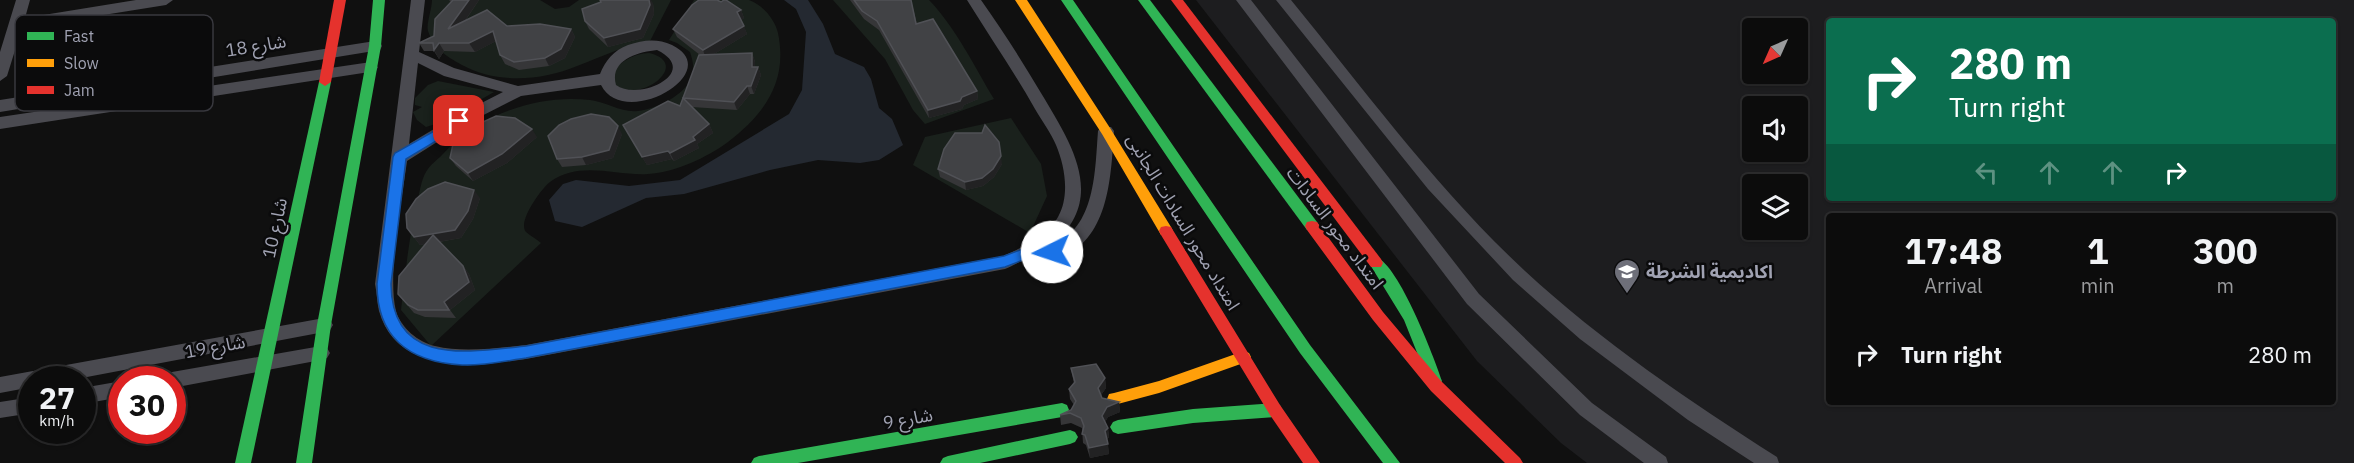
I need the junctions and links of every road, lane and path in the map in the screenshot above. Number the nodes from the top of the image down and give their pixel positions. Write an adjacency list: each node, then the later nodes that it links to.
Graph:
1 (23, 0): 13 (street)
2 (166, 0): 14 (street)
3 (340, 0): 17 (street, شارع 10)
4 (379, 0): 16 (street)
5 (417, 0): 18 (street)
6 (974, 0): 32 (street)
7 (1021, 0): 30 (street, امتداد محور السادات الجانبى)
8 (1066, 0): 53 (street)
9 (1143, 0): 40 (street, امتداد محور السادات)
10 (1177, 0): 40 (street)
11 (1243, 0): 55 (street)
12 (1283, 0): 56 (street)
13 (19, 15)
14 (72, 15)
15 (15, 27): 22 (street)
16 (375, 46): 17 (street, شارع 18); 19 (street)
17 (331, 54): 20 (street, شارع 18); 21 (street, شارع 10)
18 (411, 54): 25 (street); 31 (street)
19 (371, 66): 21 (street); 33 (street)
20 (213, 73)
21 (327, 73): 24 (street); 34 (street, شارع 10)
22 (0, 76)
23 (606, 79): 23 (street); 25 (street)
24 (213, 90)
25 (518, 90): 31 (street)
26 (15, 104): 27 (street, شارع 18)
27 (0, 106)
28 (78, 111): 29 (street)
29 (0, 123)
30 (1106, 131): 32 (street); 36 (street, امتداد محور السادات الجانبى)
31 (400, 157): 32 (street)
32 (1036, 249)
33 (324, 326): 34 (street, شارع 19); 35 (street)
34 (270, 337): 37 (street, شارع 10); 39 (street, شارع 19)
35 (321, 353): 37 (street, شارع 19); 49 (street)
36 (1244, 357): 41 (street); 45 (street, امتداد محور السادات الجانبى)
37 (265, 363): 38 (street, شارع 19); 48 (street, شارع 10)
38 (186, 377)
39 (0, 385)
40 (1436, 386): 54 (street, امتداد محور السادات)
41 (1114, 399)
42 (18, 407): 43 (street)
43 (0, 410)
44 (1062, 410): 50 (street, شارع 9)
45 (1275, 410): 46 (street); 52 (street, امتداد محور السادات الجانبى)
46 (1118, 427)
47 (1070, 437): 51 (street)
48 (243, 463)
49 (304, 463)
50 (759, 463)
51 (948, 463)
52 (1312, 463)
53 (1392, 463)
54 (1515, 463)
55 (1659, 463)
56 (1770, 463)

